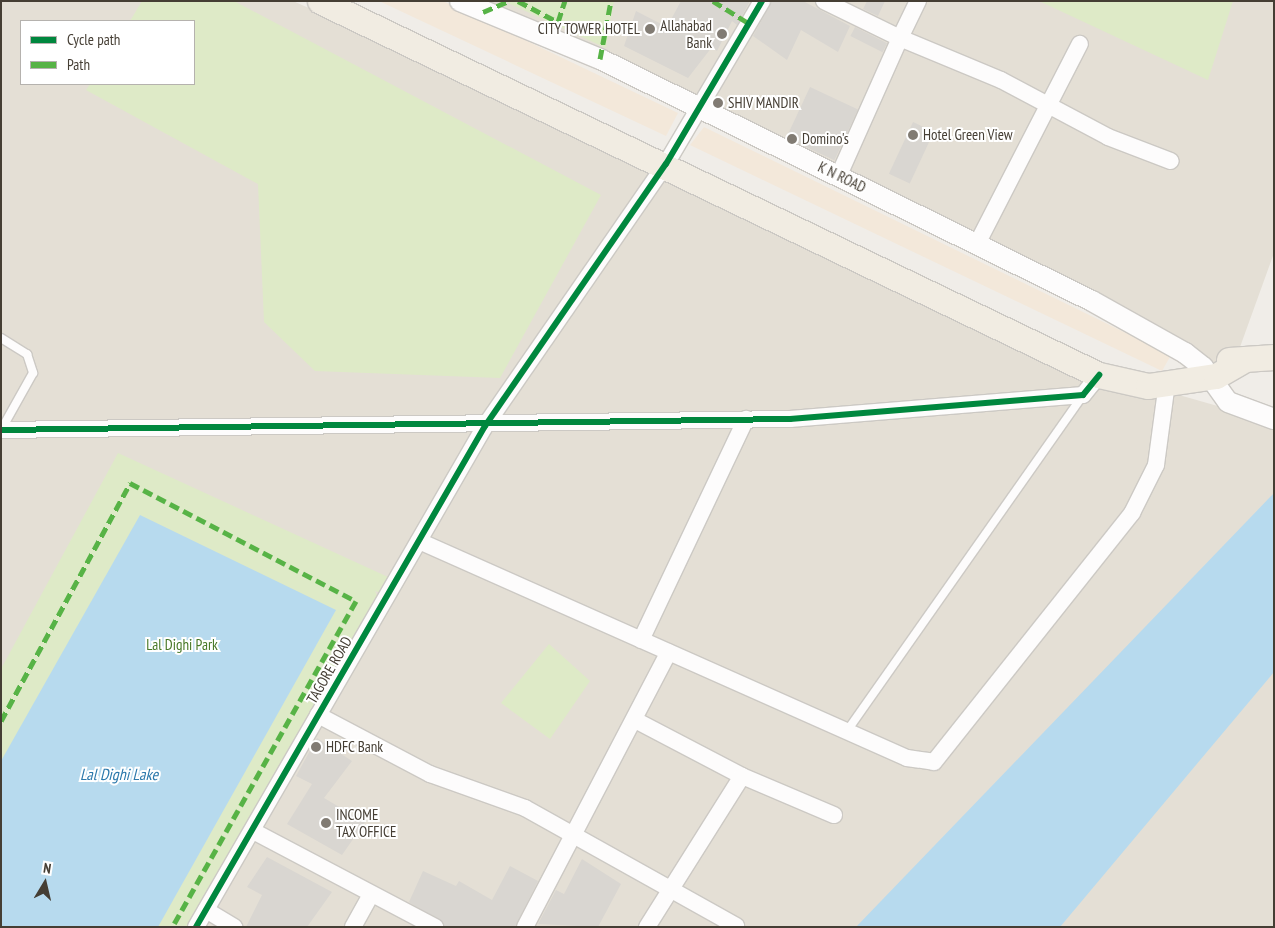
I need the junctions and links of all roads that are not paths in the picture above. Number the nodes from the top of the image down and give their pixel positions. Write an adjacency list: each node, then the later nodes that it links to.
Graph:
1 (320, 1): 12 (main road)
2 (460, 1): 6 (street, K N ROAD)
3 (762, 1): 10 (street, TAGORE ROAD)
4 (824, 1): 7 (street)
5 (918, 1): 7 (street)
6 (486, 7): 10 (street, K N ROAD)
7 (900, 38): 9 (street); 13 (street)
8 (1080, 44): 9 (street)
9 (1049, 105): 11 (street); 14 (street)
10 (699, 106): 12 (street, TAGORE ROAD); 13 (street, K N ROAD)
11 (1171, 161)
12 (666, 164): 17 (main road); 22 (street, TAGORE ROAD)
13 (839, 175): 14 (street, K N ROAD)
14 (977, 244): 18 (street, K N ROAD)
15 (1, 338): 23 (lane)
16 (1274, 357): 18 (main road)
17 (1100, 375): 18 (main road); 19 (street)
18 (1190, 376): 21 (street); 29 (street)
19 (1083, 396): 20 (street); 29 (lane)
20 (746, 419): 22 (street); 25 (street)
21 (1274, 419)
22 (485, 426): 23 (street); 24 (street, TAGORE ROAD)
23 (1, 430)
24 (418, 541): 25 (street); 27 (street, TAGORE ROAD)
25 (642, 640): 26 (street)
26 (669, 652): 28 (street); 29 (street)
27 (318, 715): 32 (street, TAGORE ROAD); 33 (street)
28 (635, 720): 30 (street); 33 (street)
29 (847, 731)
30 (742, 776): 31 (street); 34 (street)
31 (834, 815)
32 (253, 831): 35 (street); 36 (street, TAGORE ROAD)
33 (576, 838): 34 (street); 42 (street)
34 (667, 888): 37 (street); 43 (street)
35 (370, 896): 40 (street); 41 (street)
36 (206, 910): 38 (street, TAGORE ROAD); 39 (street)
37 (736, 926)
38 (196, 927)
39 (234, 927)
40 (353, 927)
41 (435, 927)
42 (525, 927)
43 (647, 927)

